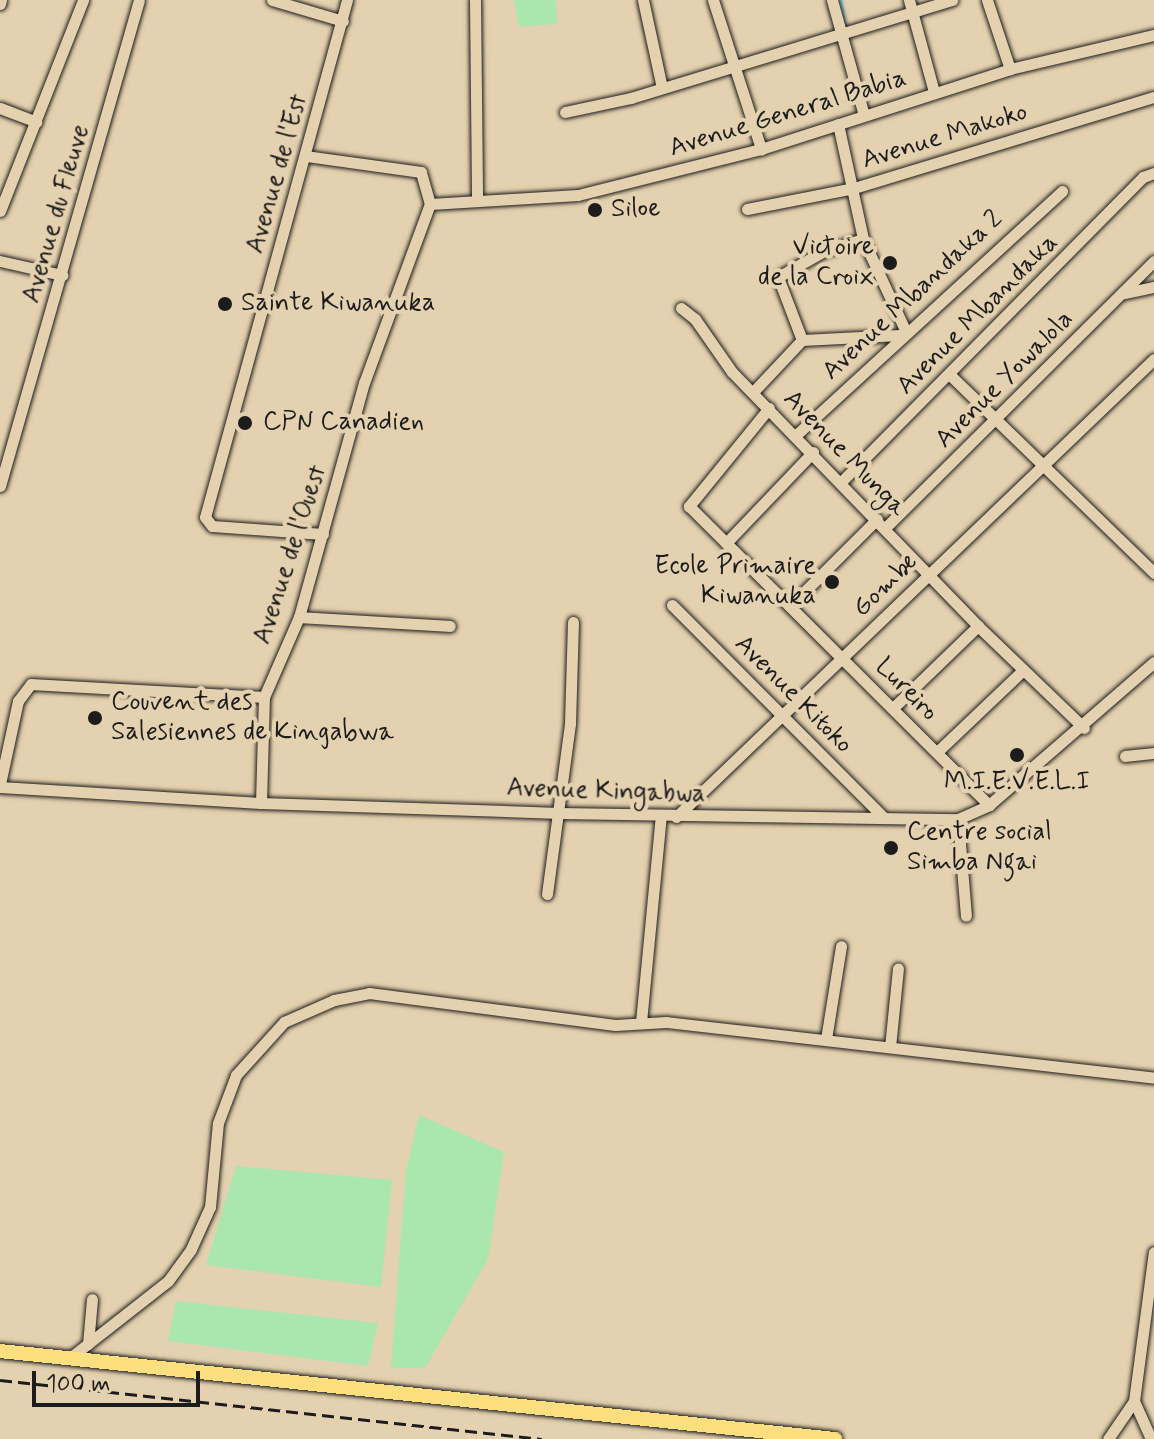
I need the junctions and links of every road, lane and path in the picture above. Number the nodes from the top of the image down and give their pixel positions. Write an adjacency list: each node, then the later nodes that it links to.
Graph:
1 (83, 0): 23 (street)
2 (139, 0): 37 (street, Avenue du Fleuve)
3 (272, 0): 12 (street)
4 (347, 0): 12 (street, Avenue de l'Est)
5 (475, 0): 30 (street)
6 (643, 0): 17 (street)
7 (713, 0): 15 (street)
8 (832, 0): 13 (street)
9 (952, 0): 11 (street)
10 (987, 0): 16 (street)
11 (911, 6): 13 (street); 18 (street)
12 (343, 21): 26 (street, Avenue de l'Est)
13 (842, 35): 15 (street); 22 (street)
14 (1154, 35): 16 (street, Avenue General Babia)
15 (733, 67): 17 (street); 25 (street)
16 (1010, 69): 18 (street, Avenue General Babia)
17 (662, 88): 21 (street)
18 (934, 92): 22 (street, Avenue General Babia)
19 (1154, 97): 28 (street, Avenue Makoko)
20 (0, 108): 23 (street)
21 (565, 112)
22 (864, 115): 24 (street, Avenue General Babia)
23 (36, 122): 33 (street)
24 (838, 124): 25 (street, Avenue General Babia); 28 (street)
25 (761, 149): 30 (street, Avenue General Babia)
26 (305, 156): 31 (street); 54 (street, Avenue de l'Est)
27 (1149, 175): 44 (street, Avenue Mbandaka)
28 (854, 188): 32 (street, Avenue Makoko); 34 (street)
29 (1062, 191): 41 (street, Avenue Mbandaka 2)
30 (477, 200): 31 (street, Avenue General Babia)
31 (430, 204): 54 (street, Avenue de l'Ouest)
32 (747, 209)
33 (0, 211)
34 (863, 239): 41 (street); 42 (street)
35 (0, 261): 37 (street)
36 (1154, 261): 39 (street, Avenue Yowalola)
37 (62, 275): 52 (street, Avenue du Fleuve)
38 (1154, 287): 39 (street)
39 (1124, 293): 47 (street, Avenue Yowalola)
40 (681, 308): 45 (street, Avenue Munga)
41 (903, 332): 42 (street); 48 (street, Avenue Mbandaka 2)
42 (802, 340): 45 (street)
43 (1154, 359): 50 (street, Gombe)
44 (951, 376): 47 (street); 51 (street, Avenue Mbandaka)
45 (753, 392): 46 (street, Avenue Munga)
46 (769, 408): 48 (street, Avenue Munga); 55 (street, Lureiro)
47 (996, 418): 50 (street); 53 (street, Avenue Yowalola)
48 (796, 435): 49 (street, Avenue Munga)
49 (813, 452): 51 (street, Avenue Munga); 55 (street)
50 (1044, 465): 56 (street); 57 (street, Gombe)
51 (842, 481): 53 (street, Avenue Munga)
52 (0, 486)
53 (881, 524): 57 (street, Avenue Munga); 59 (street, Avenue Yowalola)
54 (323, 534): 60 (street, Avenue de l'Ouest)
55 (726, 543): 59 (street, Lureiro)
56 (1154, 573)
57 (929, 575): 63 (street, Avenue Munga); 64 (street, Gombe)
58 (672, 605): 69 (street, Avenue Kitoko)
59 (790, 606): 64 (street, Lureiro)
60 (299, 617): 62 (street); 67 (street, Avenue de l'Ouest)
61 (573, 622): 77 (street)
62 (450, 626)
63 (978, 626): 66 (street, Avenue Munga); 68 (street)
64 (842, 658): 68 (street, Lureiro); 69 (street, Gombe)
65 (1154, 662): 70 (street, Avenue Kingabwa)
66 (1023, 670): 70 (street, Avenue Munga); 71 (street)
67 (264, 697): 74 (street); 75 (street, Avenue de l'Ouest)
68 (894, 707): 71 (street, Lureiro)
69 (783, 715): 79 (street, Avenue Kitoko); 80 (street, Gombe)
70 (1084, 728): 76 (street, Avenue Kingabwa)
71 (937, 752): 76 (street, Lureiro)
72 (1154, 753): 73 (street)
73 (1125, 756)
74 (0, 785): 75 (street, Avenue Kingabwa)
75 (261, 803): 77 (street, Avenue Kingabwa)
76 (989, 805): 81 (street, Avenue Kingabwa)
77 (559, 813): 78 (street, Avenue Kingabwa); 82 (street)
78 (661, 816): 80 (street, Avenue Kingabwa); 86 (street)
79 (882, 816): 80 (street, Avenue Kingabwa); 81 (street, Avenue Kingabwa)
80 (676, 817)
81 (958, 819): 83 (street)
82 (547, 894)
83 (966, 916)
84 (841, 946): 87 (street)
85 (898, 968): 88 (street)
86 (641, 1022): 87 (street); 92 (street)
87 (826, 1039): 88 (street)
88 (890, 1047): 89 (street)
89 (1154, 1078)
90 (1154, 1252): 95 (street)
91 (92, 1299): 92 (street)
92 (88, 1344): 94 (street)
93 (0, 1351): 94 (main road)
94 (71, 1357): 96 (main road)
95 (1134, 1401): 97 (street); 98 (street)
96 (835, 1439)
97 (1108, 1439)
98 (1151, 1439)

